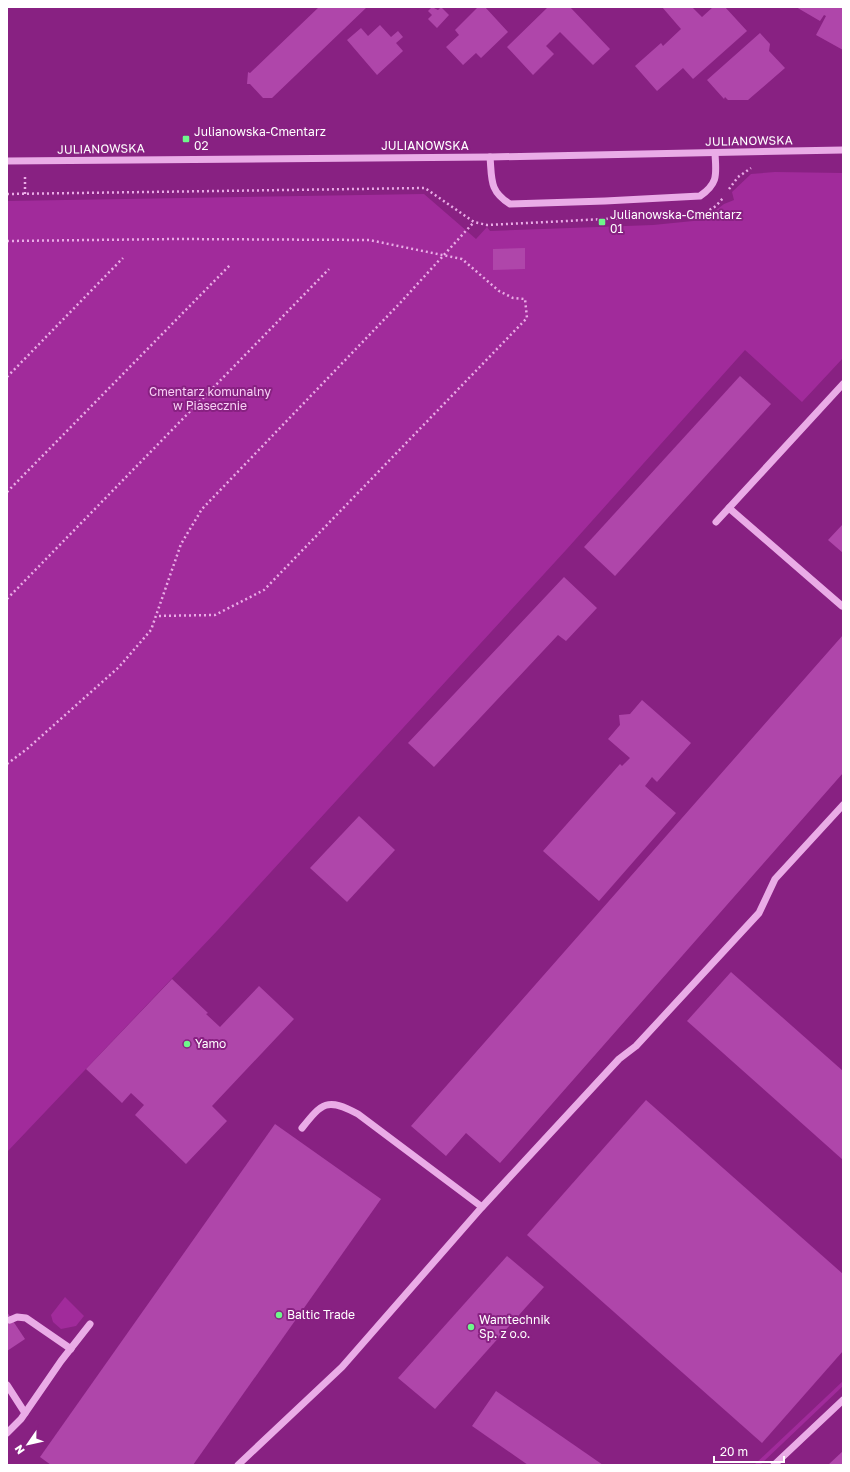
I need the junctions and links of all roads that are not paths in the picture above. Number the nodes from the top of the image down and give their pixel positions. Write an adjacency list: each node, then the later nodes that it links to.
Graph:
1 (843, 150): 2 (street, JULIANOWSKA)
2 (716, 153): 3 (street, JULIANOWSKA); 3 (street)
3 (490, 157): 4 (street, JULIANOWSKA)
4 (7, 161)
5 (843, 384): 6 (street)
6 (729, 508): 7 (street); 8 (street)
7 (716, 522)
8 (842, 606)
9 (843, 805): 11 (street)
10 (302, 1128): 11 (street)
11 (482, 1207): 19 (street)
12 (10, 1320): 14 (street)
13 (90, 1324): 14 (street)
14 (72, 1348): 17 (street)
15 (7, 1385): 17 (street)
16 (843, 1400): 20 (street)
17 (25, 1413): 18 (street)
18 (7, 1434)
19 (238, 1465)
20 (774, 1465)

